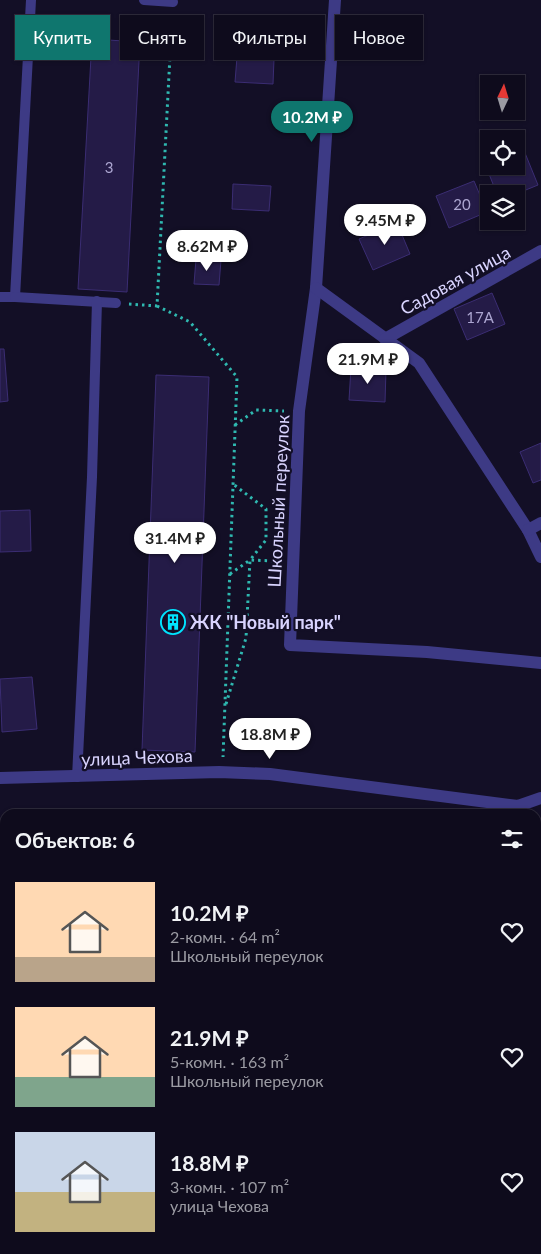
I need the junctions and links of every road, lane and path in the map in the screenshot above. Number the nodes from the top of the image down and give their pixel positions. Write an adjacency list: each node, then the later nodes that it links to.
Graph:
1 (31, 0): 8 (lane)
2 (144, 0): 4 (lane)
3 (335, 0): 6 (street, Школьный переулок)
4 (173, 2): 11 (path)
5 (541, 251): 12 (street, Садовая улица)
6 (316, 288): 12 (street); 13 (street, Школьный переулок)
7 (0, 297): 8 (lane)
8 (15, 297): 9 (lane)
9 (97, 301): 10 (lane); 25 (lane)
10 (116, 303): 11 (path)
11 (157, 306): 14 (path)
12 (385, 339): 17 (street)
13 (299, 411): 14 (path); 20 (street, Школьный переулок)
14 (235, 426): 15 (path)
15 (233, 484): 19 (path); 21 (path)
16 (541, 523): 17 (street)
17 (528, 530): 18 (street)
18 (541, 557)
19 (250, 560): 20 (path); 21 (path); 23 (path)
20 (292, 562): 22 (street, Школьный переулок)
21 (230, 574): 23 (path)
22 (541, 663)
23 (225, 710): 24 (path)
24 (219, 772): 25 (street, улица Чехова); 27 (street, улица Чехова)
25 (77, 777): 26 (street, улица Чехова)
26 (0, 778)
27 (541, 798)

